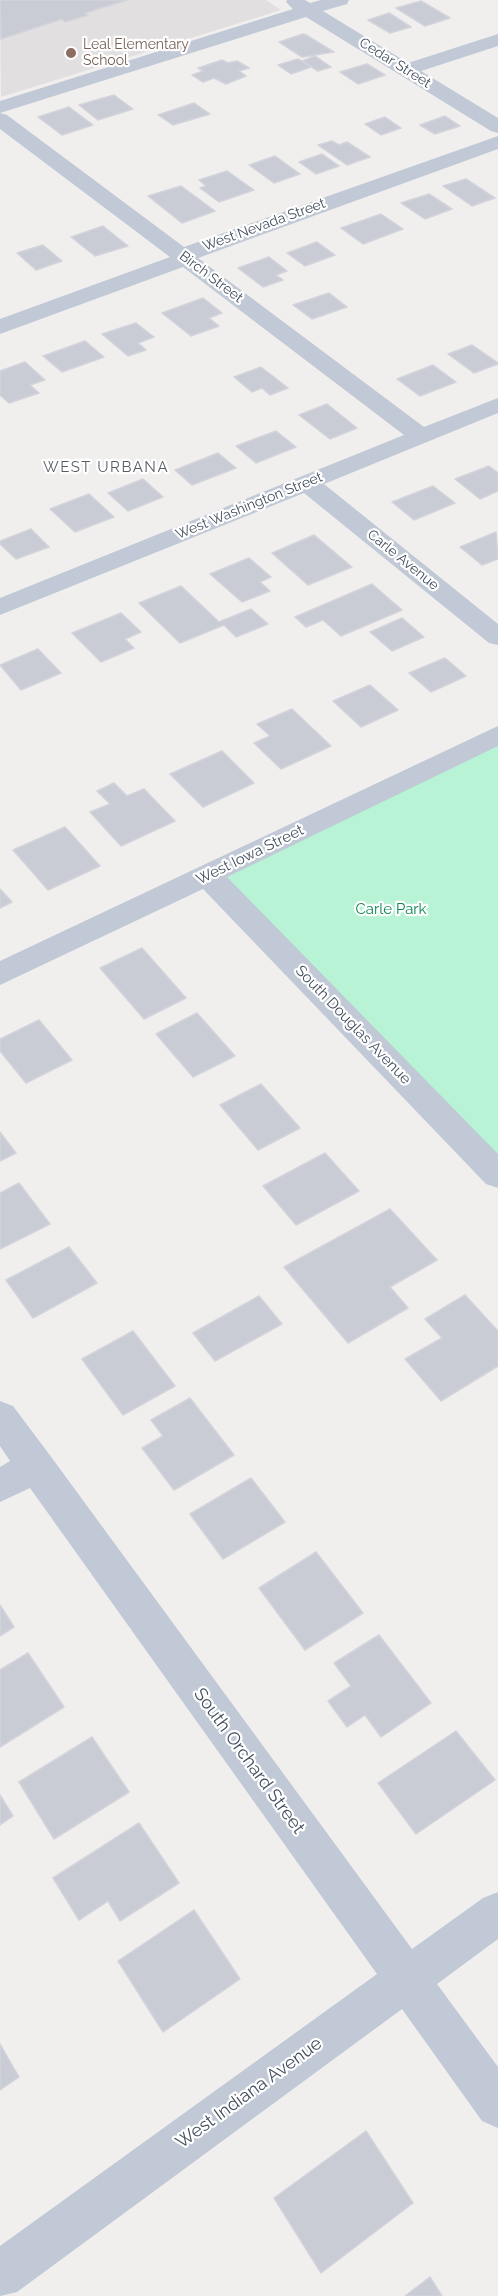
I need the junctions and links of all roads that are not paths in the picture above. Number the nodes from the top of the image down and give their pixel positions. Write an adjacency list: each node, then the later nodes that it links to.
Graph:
1 (340, 0): 2 (street)
2 (300, 5): 4 (street, Cedar Street); 5 (street)
3 (498, 40): 4 (street)
4 (406, 70): 7 (street, Cedar Street)
5 (0, 107)
6 (0, 119): 9 (street, Birch Street)
7 (498, 127)
8 (498, 142): 9 (street, West Nevada Street)
9 (184, 257): 10 (street, West Nevada Street); 12 (street, Birch Street)
10 (0, 327)
11 (498, 405): 12 (street, West Washington Street)
12 (421, 436): 13 (street, West Washington Street)
13 (307, 483): 14 (street, West Washington Street); 15 (street, Carle Avenue)
14 (2, 603)
15 (498, 637)
16 (498, 735): 17 (street, West Iowa Street)
17 (208, 876): 18 (street, West Iowa Street); 19 (street, South Douglas Avenue)
18 (0, 974)
19 (498, 1175)
20 (0, 1417): 21 (street, South Orchard Street)
21 (36, 1465): 22 (street); 24 (street, South Orchard Street)
22 (0, 1486)
23 (498, 1913): 24 (street, West Indiana Avenue)
24 (406, 1978): 25 (street, South Orchard Street); 26 (street, West Indiana Avenue)
25 (498, 2105)
26 (0, 2275)

